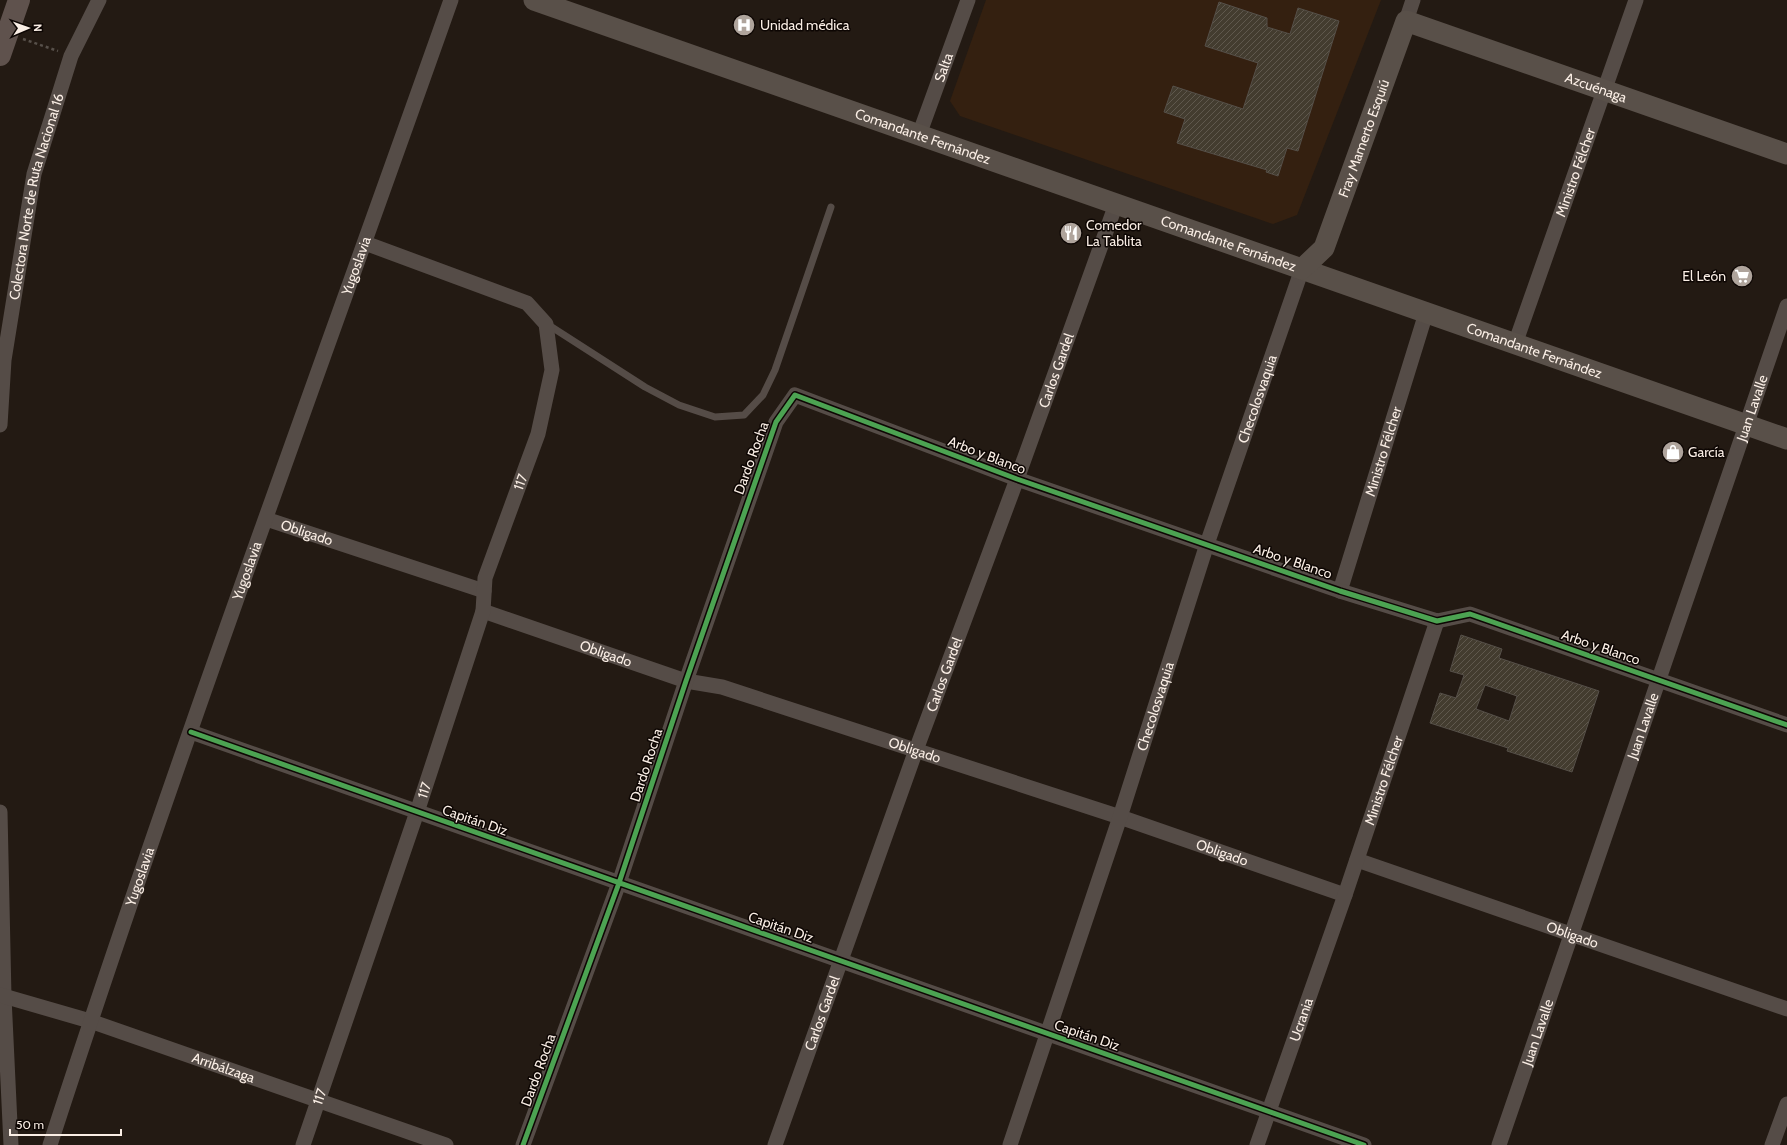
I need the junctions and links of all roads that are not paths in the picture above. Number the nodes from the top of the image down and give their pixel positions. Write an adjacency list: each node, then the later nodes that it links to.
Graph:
1 (19, 0): 9 (highway)
2 (99, 0): 22 (street, Colectora Norte de Ruta Nacional 16)
3 (451, 0): 15 (street, Yugoslavia)
4 (534, 0): 11 (main road, Comandante Fernández)
5 (968, 0): 11 (street, Salta)
6 (1413, 0): 8 (street, Fray Mamerto Esquiú)
7 (1636, 0): 10 (street, Ministro Félcher)
8 (1406, 21): 10 (main road, Azcuénaga); 16 (main road, Fray Mamerto Esquiú)
9 (0, 55)
10 (1604, 90): 12 (main road, Azcuénaga); 20 (street, Ministro Félcher)
11 (919, 135): 13 (main road, Comandante Fernández)
12 (1787, 154)
13 (1116, 204): 16 (main road, Comandante Fernández); 25 (street, Carlos Gardel)
14 (831, 207): 19 (lane)
15 (365, 243): 19 (street); 26 (street, Yugoslavia)
16 (1302, 269): 18 (main road, Comandante Fernández); 27 (street, Checolosvaquia)
17 (1787, 306): 23 (street, Juan Lavalle)
18 (1426, 313): 20 (main road, Comandante Fernández); 29 (street, Ministro Félcher)
19 (546, 324): 28 (street, 117)
20 (1515, 344): 23 (main road, Comandante Fernández)
21 (795, 395): 25 (street, Arbo y Blanco); 32 (street, Dardo Rocha)
22 (0, 425)
23 (1746, 425): 24 (main road, Comandante Fernández); 33 (street, Juan Lavalle)
24 (1787, 439)
25 (1017, 479): 27 (street, Arbo y Blanco); 36 (street, Carlos Gardel)
26 (266, 519): 28 (street, Obligado); 35 (street, Yugoslavia)
27 (1206, 544): 29 (street, Arbo y Blanco); 39 (street, Checolosvaquia)
28 (484, 591): 30 (street, 117)
29 (1340, 591): 31 (street, Arbo y Blanco)
30 (483, 611): 32 (street, Obligado); 38 (street, 117)
31 (1437, 621): 33 (street, Arbo y Blanco); 40 (street, Ministro Félcher)
32 (686, 681): 36 (street, Obligado); 41 (street, Dardo Rocha)
33 (1660, 681): 34 (street, Arbo y Blanco); 43 (street, Juan Lavalle)
34 (1787, 725)
35 (191, 732): 38 (street, Capitán Diz); 47 (street, Yugoslavia)
36 (916, 750): 39 (street, Obligado); 44 (street, Carlos Gardel)
37 (0, 812): 45 (street)
38 (417, 812): 41 (street, Capitán Diz); 49 (street, 117)
39 (1120, 817): 42 (street, Obligado); 48 (street, Checolosvaquia)
40 (1357, 860): 42 (street, Ministro Félcher); 43 (street, Obligado)
41 (619, 883): 44 (street, Capitán Diz); 56 (street, Dardo Rocha)
42 (1345, 895): 51 (street, Ucrania)
43 (1572, 934): 46 (street, Obligado); 61 (street, Juan Lavalle)
44 (841, 961): 48 (street, Capitán Diz); 57 (street, Carlos Gardel)
45 (2, 996): 47 (street, Arribálzaga); 52 (street)
46 (1787, 1009)
47 (90, 1021): 49 (street, Arribálzaga); 53 (street, Yugoslavia)
48 (1048, 1034): 51 (street, Capitán Diz); 58 (street, Checolosvaquia)
49 (318, 1100): 54 (street, 117); 55 (street, Arribálzaga)
50 (1787, 1104): 62 (street)
51 (1269, 1112): 59 (street, Ucrania); 60 (street, Capitán Diz)
52 (11, 1145)
53 (50, 1145)
54 (303, 1145)
55 (446, 1145)
56 (523, 1145)
57 (775, 1145)
58 (1010, 1145)
59 (1257, 1145)
60 (1364, 1145)
61 (1499, 1145)
62 (1772, 1145)

